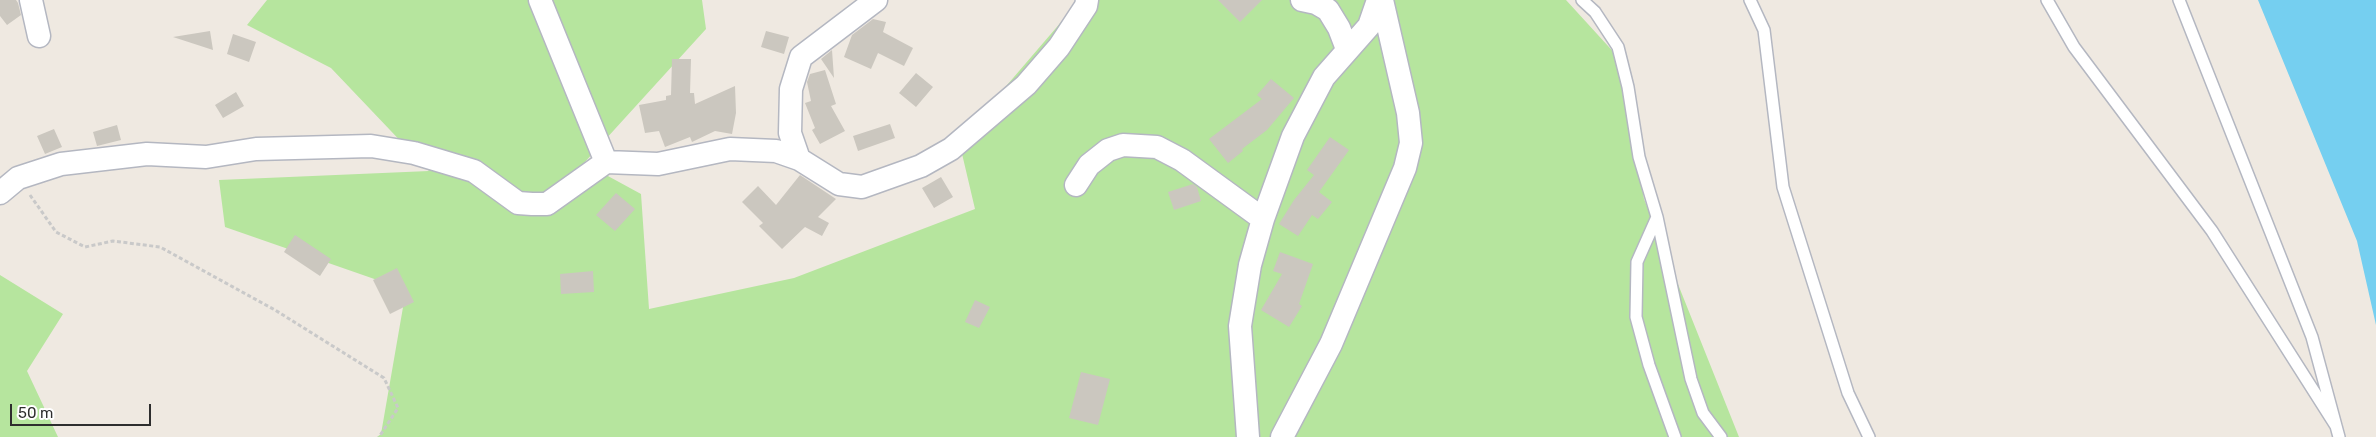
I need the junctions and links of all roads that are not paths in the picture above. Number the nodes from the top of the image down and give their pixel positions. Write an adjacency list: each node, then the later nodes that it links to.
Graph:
1 (31, 0): 11 (street)
2 (540, 0): 14 (street)
3 (876, 0): 13 (street)
4 (1302, 0): 12 (street)
5 (1380, 0): 12 (street); 21 (street)
6 (1582, 0): 17 (lane)
7 (1750, 0): 24 (lane)
8 (2046, 0): 19 (lane)
9 (2179, 0): 19 (lane)
10 (1089, 2): 13 (street)
11 (39, 36)
12 (1347, 49): 18 (street)
13 (799, 159): 14 (street)
14 (606, 162): 16 (street)
15 (1076, 185): 18 (street)
16 (0, 193)
17 (1657, 217): 22 (lane); 23 (lane)
18 (1263, 219): 20 (street)
19 (2337, 432)
20 (1248, 437)
21 (1282, 437)
22 (1675, 437)
23 (1720, 437)
24 (1869, 437)

